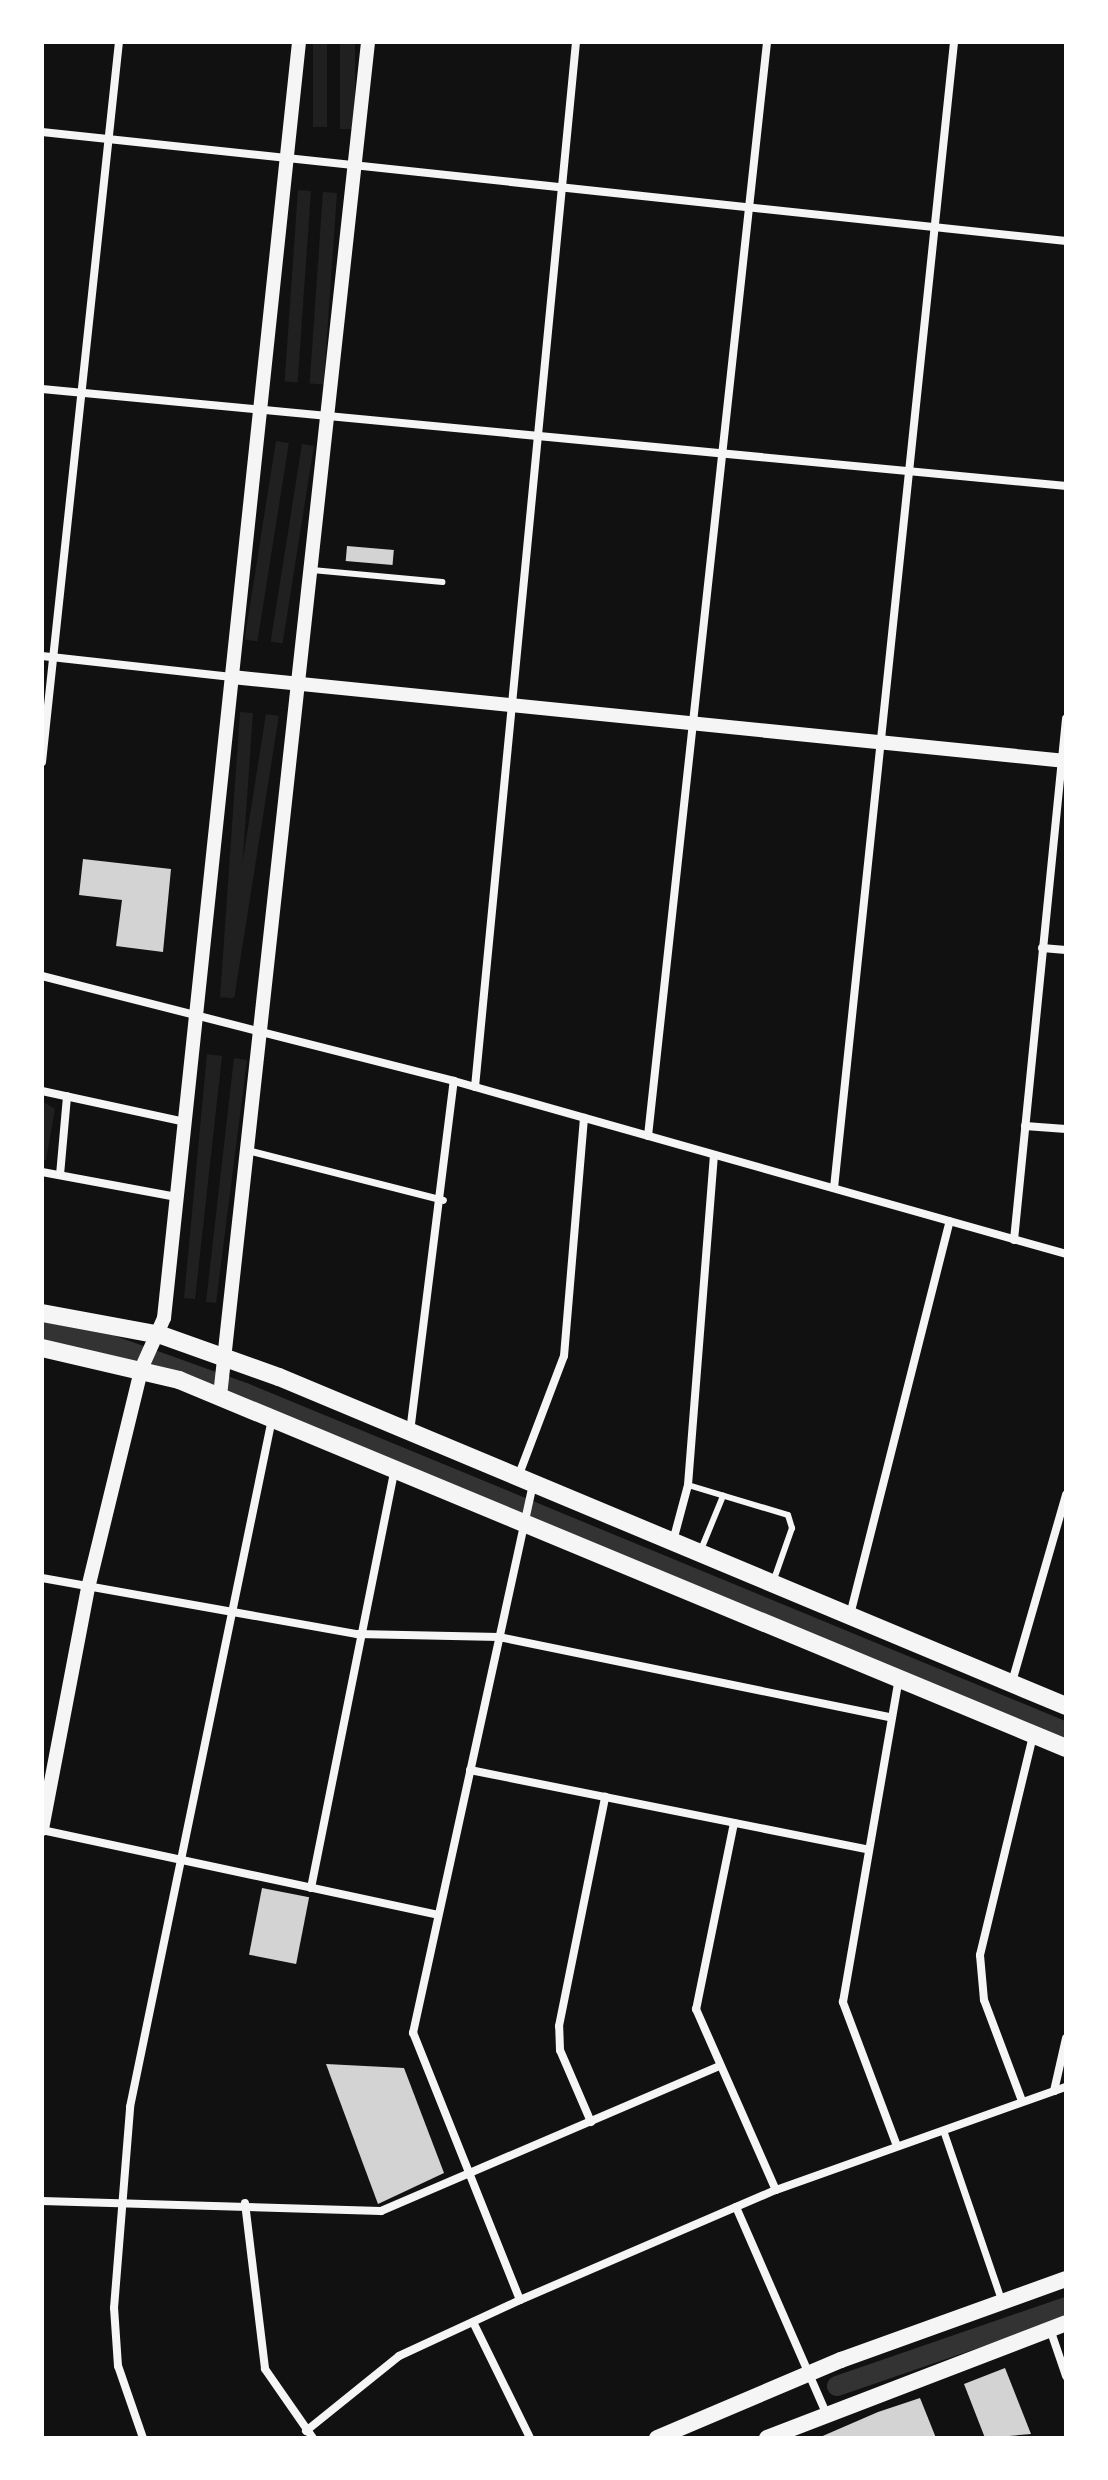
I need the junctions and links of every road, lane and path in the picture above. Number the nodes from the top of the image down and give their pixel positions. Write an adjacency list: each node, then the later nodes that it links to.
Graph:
1 (119, 42): 8 (street)
2 (299, 42): 9 (street)
3 (368, 42): 10 (street)
4 (576, 42): 11 (street)
5 (767, 42): 12 (street)
6 (954, 42): 13 (street)
7 (42, 132): 8 (street)
8 (108, 139): 9 (street); 16 (street)
9 (287, 156): 10 (street); 17 (street)
10 (355, 163): 11 (street); 18 (street)
11 (561, 185): 12 (street); 19 (street)
12 (747, 206): 13 (street); 20 (street)
13 (933, 227): 14 (street); 21 (street)
14 (1066, 241)
15 (42, 389): 16 (street)
16 (80, 393): 17 (street); 25 (street)
17 (263, 410): 18 (street); 26 (street)
18 (330, 417): 19 (street); 23 (street)
19 (538, 436): 20 (street); 28 (street)
20 (719, 453): 21 (street); 30 (street)
21 (906, 471): 22 (street); 31 (street)
22 (1066, 486)
23 (312, 570): 24 (lane); 27 (street)
24 (442, 582)
25 (46, 657): 26 (street); 33 (street)
26 (232, 677): 27 (street); 37 (street)
27 (302, 685): 28 (street); 38 (street)
28 (513, 706): 30 (street); 40 (street)
29 (1066, 719): 32 (street)
30 (693, 725): 31 (street); 47 (street)
31 (882, 743): 32 (street); 52 (street)
32 (1063, 761): 34 (street)
33 (42, 762)
34 (1042, 948): 35 (street); 45 (street)
35 (1066, 950)
36 (42, 976): 37 (street)
37 (196, 1018): 38 (street); 44 (street)
38 (263, 1036): 39 (street); 48 (street)
39 (454, 1081): 40 (street); 54 (street)
40 (475, 1087): 43 (street)
41 (42, 1091): 42 (street)
42 (67, 1096): 44 (street); 51 (street)
43 (584, 1118): 47 (street); 67 (street)
44 (185, 1122): 53 (street)
45 (1025, 1126): 46 (street); 56 (street)
46 (1066, 1129)
47 (648, 1136): 49 (street)
48 (251, 1151): 54 (street); 61 (street)
49 (714, 1155): 52 (street); 68 (street)
50 (42, 1172): 51 (street)
51 (60, 1175): 53 (street)
52 (834, 1188): 55 (street)
53 (177, 1197): 59 (street)
54 (443, 1200): 65 (street)
55 (950, 1221): 56 (street); 78 (street)
56 (1014, 1240): 57 (street)
57 (1066, 1254)
58 (42, 1313): 59 (main road)
59 (161, 1336): 61 (main road); 62 (street)
60 (42, 1348): 62 (main road)
61 (227, 1358): 63 (street); 65 (main road)
62 (143, 1366): 63 (main road); 76 (street)
63 (220, 1395): 64 (main road)
64 (272, 1418): 66 (main road); 77 (street)
65 (410, 1433): 67 (main road)
66 (395, 1469): 71 (main road); 79 (street)
67 (528, 1482): 71 (street); 72 (main road)
68 (688, 1485): 70 (lane); 72 (street)
69 (1066, 1495): 82 (street)
70 (723, 1496): 73 (lane); 75 (lane)
71 (524, 1522): 80 (street); 81 (main road)
72 (672, 1542): 73 (main road)
73 (700, 1553): 75 (main road)
74 (42, 1578): 76 (street)
75 (772, 1583): 78 (main road)
76 (88, 1588): 77 (street); 90 (street)
77 (229, 1616): 79 (street); 92 (street)
78 (849, 1616): 82 (main road)
79 (357, 1634): 80 (street); 93 (street)
80 (499, 1637): 84 (street); 87 (street)
81 (899, 1678): 84 (street); 85 (main road)
82 (1012, 1683): 83 (main road)
83 (1066, 1706)
84 (889, 1717): 91 (street)
85 (1033, 1734): 86 (main road); 99 (street)
86 (1066, 1748)
87 (470, 1770): 88 (street); 94 (street)
88 (605, 1797): 89 (street); 100 (street)
89 (734, 1823): 91 (street); 96 (street)
90 (42, 1830): 92 (street)
91 (866, 1849): 102 (street)
92 (176, 1859): 93 (street); 106 (street)
93 (311, 1888): 94 (street)
94 (437, 1915): 103 (street)
95 (1066, 2038): 98 (street)
96 (717, 2067): 100 (street); 104 (street)
97 (1066, 2087): 98 (street)
98 (1054, 2091): 99 (street)
99 (1022, 2101): 101 (street)
100 (591, 2122): 103 (street)
101 (943, 2130): 102 (street); 110 (street)
102 (897, 2146): 104 (street)
103 (466, 2177): 107 (street); 111 (street)
104 (776, 2190): 108 (street)
105 (42, 2201): 106 (street)
106 (118, 2203): 107 (street); 118 (street)
107 (245, 2203): 117 (street)
108 (736, 2207): 111 (street); 114 (street)
109 (1066, 2279): 110 (main road)
110 (1001, 2299): 114 (main road)
111 (520, 2300): 112 (street)
112 (473, 2322): 117 (street); 119 (street)
113 (1058, 2325): 115 (street); 116 (main road)
114 (810, 2373): 116 (street); 120 (main road)
115 (1066, 2376)
116 (826, 2413): 121 (main road)
117 (310, 2435)
118 (143, 2438)
119 (530, 2438)
120 (657, 2438)
121 (767, 2438)

